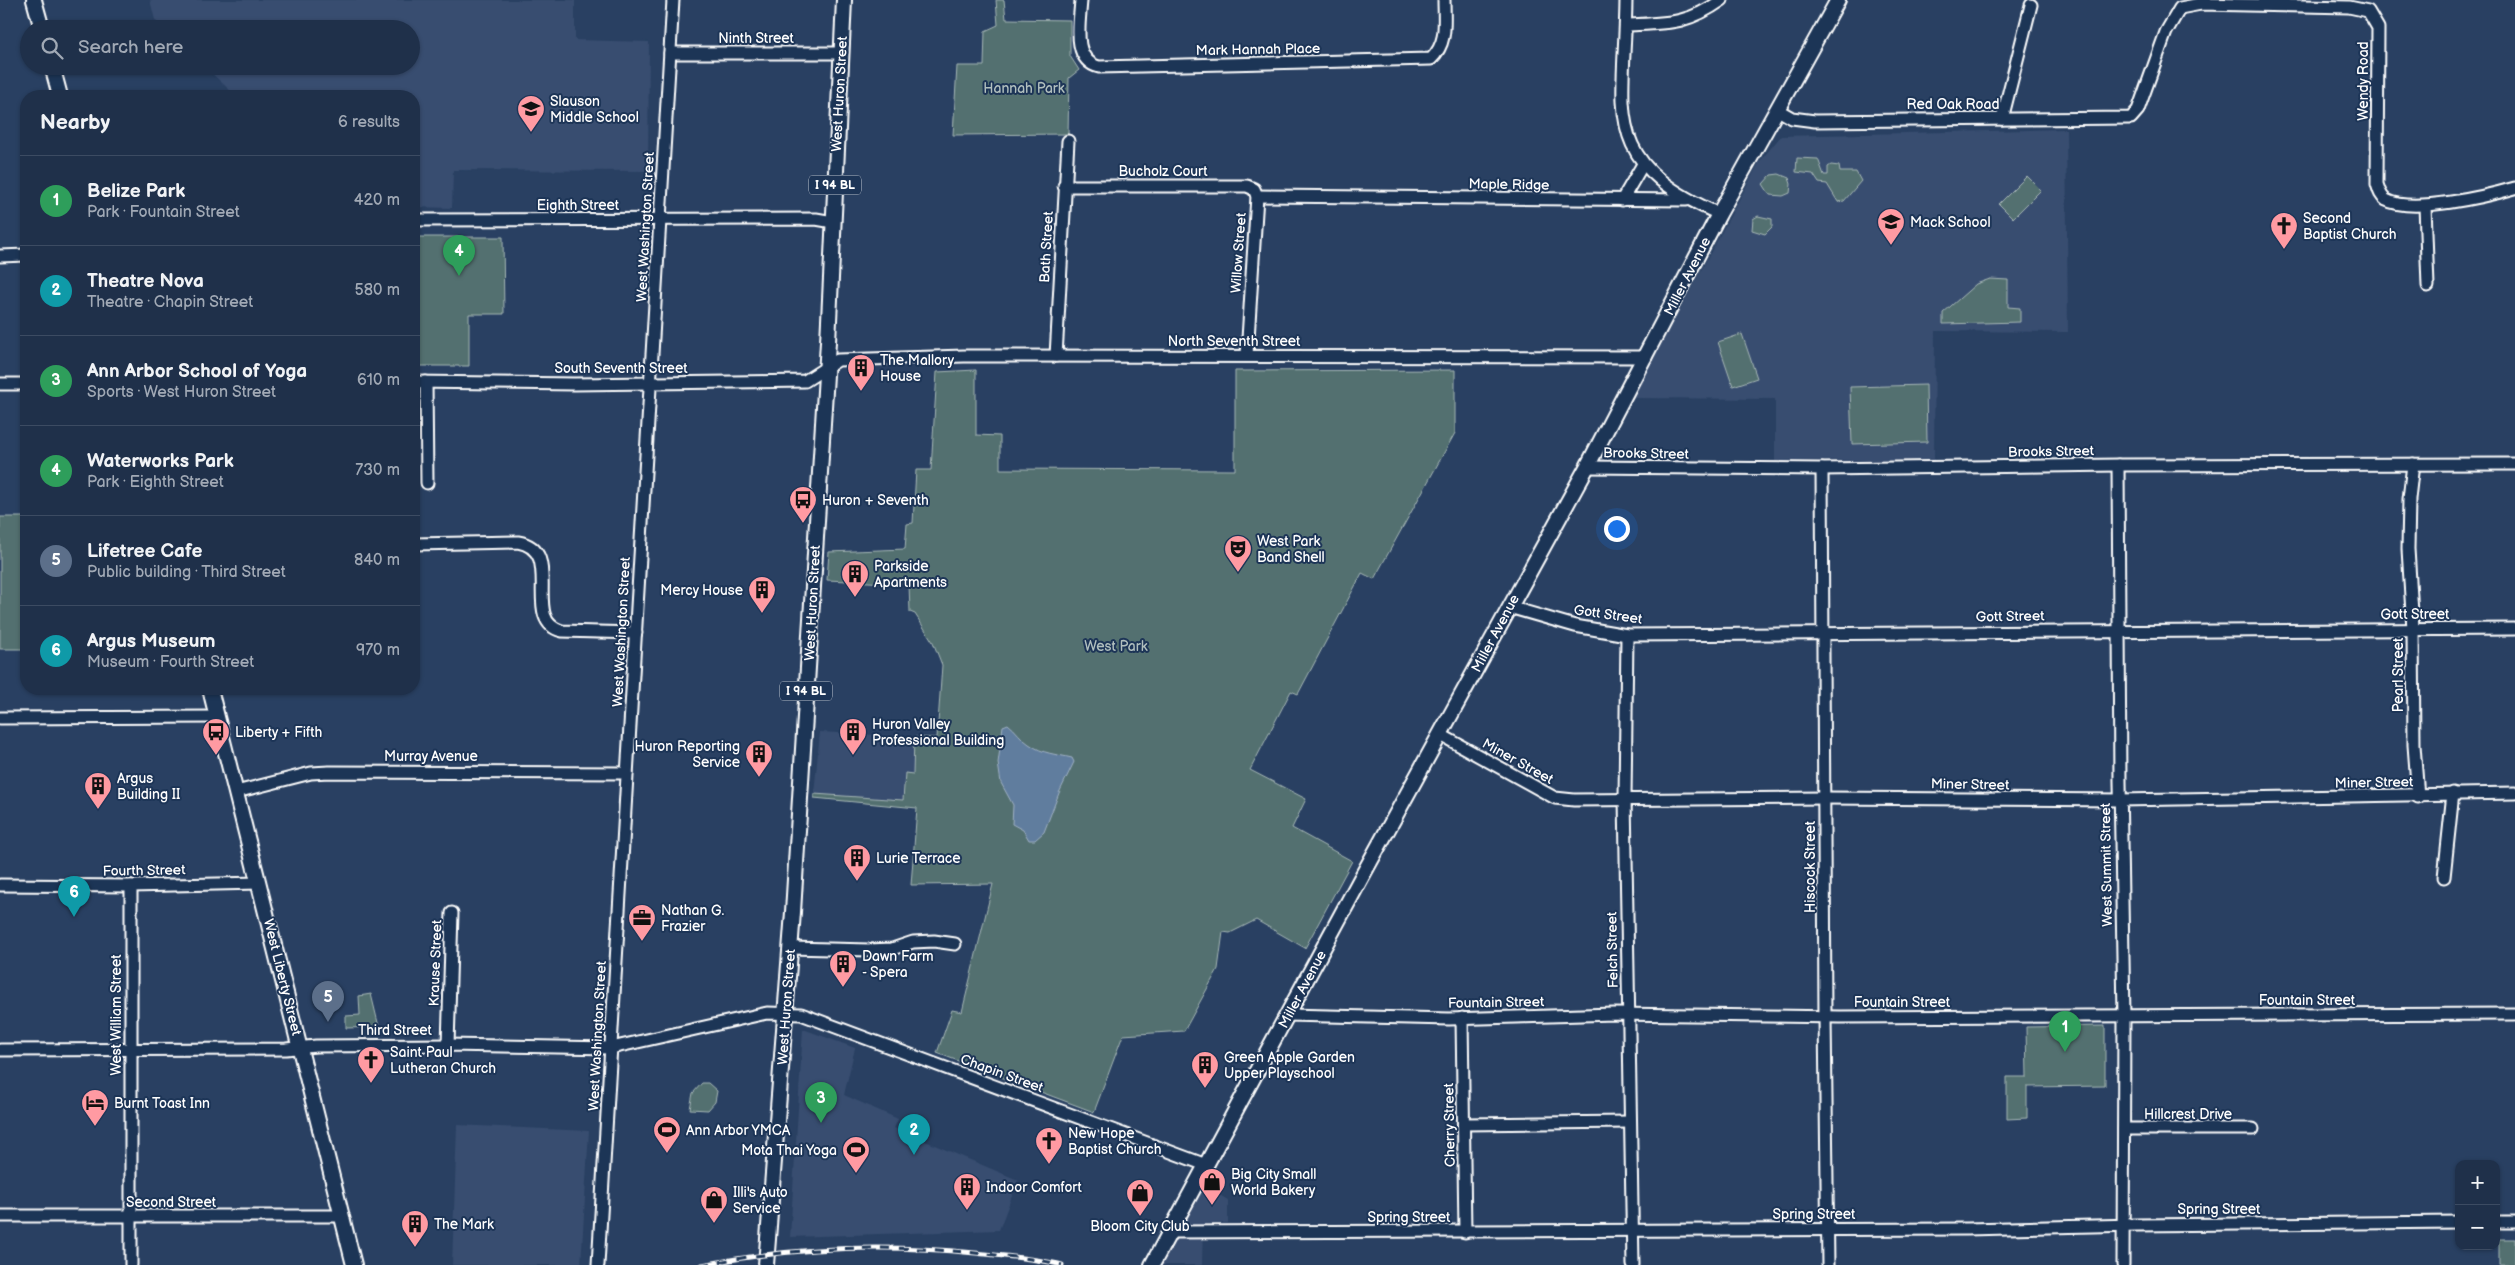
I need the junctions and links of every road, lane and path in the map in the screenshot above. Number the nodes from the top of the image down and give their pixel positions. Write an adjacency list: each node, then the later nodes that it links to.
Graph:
1 (34, 0): 10 (main road)
2 (673, 0): 12 (street, West Washington Street)
3 (844, 0): 13 (main road, West Huron Street / I 94 BL)
4 (1081, 0): 5 (street, Mark Hannah Place)
5 (1444, 0)
6 (1626, 0): 11 (street)
7 (1722, 0): 11 (street)
8 (1838, 0): 16 (main road, Miller Avenue)
9 (2031, 5): 18 (street)
10 (40, 20)
11 (1626, 26): 20 (street)
12 (670, 53): 13 (street, Ninth Street); 30 (street, West Washington Street)
13 (842, 53): 31 (main road, West Huron Street / I 94 BL)
14 (54, 75): 15 (main road)
15 (58, 90)
16 (1778, 110): 18 (street, Red Oak Road); 28 (main road, Miller Avenue)
17 (2131, 118): 18 (street, Red Oak Road); 27 (street, Wendy Road)
18 (2002, 119)
19 (1068, 141): 21 (street, Bath Street)
20 (1643, 164): 25 (street); 26 (street)
21 (1064, 186): 23 (street, Bucholz Court); 35 (street, Bath Street)
22 (2515, 188): 27 (street)
23 (1257, 196): 24 (street, Willow Street); 36 (street, Willow Street)
24 (1331, 198): 25 (street, Maple Ridge)
25 (1622, 200): 26 (street, Maple Ridge)
26 (1686, 200): 28 (street)
27 (2425, 206): 34 (street)
28 (1719, 214): 37 (main road, Miller Avenue)
29 (420, 220): 30 (street, Eighth Street)
30 (660, 221): 31 (street, Eighth Street); 41 (street, West Washington Street)
31 (833, 222): 38 (main road, West Huron Street / I 94 BL)
32 (20, 255): 33 (street)
33 (0, 256)
34 (2428, 286)
35 (1056, 356): 36 (street, North Seventh Street); 38 (street, North Seventh Street)
36 (1246, 356): 37 (street, North Seventh Street)
37 (1646, 356): 47 (main road, Miller Avenue)
38 (826, 369): 41 (street, South Seventh Street); 76 (main road, West Huron Street / I 94 BL)
39 (420, 382): 40 (street, South Seventh Street)
40 (426, 382): 41 (street, South Seventh Street); 49 (street)
41 (651, 382): 55 (street, West Washington Street)
42 (0, 384): 43 (street)
43 (20, 384)
44 (2413, 464): 45 (street, Brooks Street); 46 (street, Brooks Street); 52 (street, Pearl Street)
45 (2515, 464)
46 (2118, 465): 48 (street, Brooks Street); 54 (street, West Summit Street)
47 (1587, 467): 48 (street, Brooks Street); 51 (main road, Miller Avenue)
48 (1822, 469): 57 (street, Hiscock Street)
49 (427, 483)
50 (420, 544): 55 (street)
51 (1509, 607): 56 (street, Gott Street); 61 (main road, Miller Avenue)
52 (2413, 629): 53 (street, Gott Street); 54 (street, Gott Street); 66 (street, Pearl Street)
53 (2515, 629)
54 (2119, 630): 57 (street, Gott Street); 69 (street, West Summit Street)
55 (636, 633): 62 (street, West Washington Street)
56 (1627, 634): 57 (street, Gott Street); 67 (street, Felch Street)
57 (1822, 634): 68 (street, Hiscock Street)
58 (212, 695): 59 (main road, West Liberty Street)
59 (217, 717): 60 (street); 63 (main road, West Liberty Street)
60 (0, 718)
61 (1441, 735): 67 (street, Miner Street); 80 (main road, Miller Avenue)
62 (628, 773): 63 (street, Murray Avenue); 86 (street, West Washington Street)
63 (236, 792): 71 (main road, West Liberty Street)
64 (2453, 794): 65 (street, Miner Street); 66 (street, Miner Street); 70 (street)
65 (2515, 794)
66 (2418, 797): 69 (street, Miner Street)
67 (1624, 798): 68 (street, Miner Street); 78 (street, Felch Street)
68 (1825, 798): 69 (street, Miner Street); 82 (street, Hiscock Street)
69 (2120, 800): 81 (street, West Summit Street)
70 (2444, 877)
71 (259, 883): 73 (street, Fourth Street); 85 (main road, West Liberty Street)
72 (0, 886): 73 (street, Fourth Street)
73 (132, 886): 88 (street, West William Street)
74 (452, 913): 84 (street, Krause Street)
75 (955, 944): 76 (street)
76 (791, 948): 77 (main road, West Huron Street / I 94 BL)
77 (786, 1013): 86 (street, Third Street); 93 (street, Chapin Street); 108 (main road, West Huron Street / I 94 BL)
78 (1628, 1014): 82 (street, Fountain Street); 83 (street, Fountain Street); 89 (street, Felch Street)
79 (2515, 1014): 81 (street, Fountain Street)
80 (1288, 1015): 83 (street, Fountain Street); 93 (main road, Miller Avenue)
81 (2124, 1016): 82 (street, Fountain Street); 91 (street, West Summit Street)
82 (1825, 1017): 101 (street, Hiscock Street)
83 (1462, 1018): 90 (street, Cherry Street)
84 (448, 1045): 85 (street, Third Street); 86 (street, Third Street)
85 (301, 1048): 88 (street, Third Street); 95 (main road, West Liberty Street)
86 (611, 1048): 107 (street, West Washington Street)
87 (0, 1050): 88 (street, Third Street)
88 (130, 1050): 96 (street, West William Street)
89 (1630, 1122): 90 (street); 102 (street, Felch Street)
90 (1464, 1124): 104 (street, Cherry Street)
91 (2124, 1129): 92 (street, Hillcrest Drive); 100 (street, West Summit Street)
92 (2253, 1129)
93 (1206, 1165): 103 (main road, Miller Avenue)
94 (0, 1216): 96 (street, Second Street)
95 (342, 1216): 96 (street, Second Street); 106 (main road, West Liberty Street)
96 (131, 1217): 105 (street, West William Street)
97 (2455, 1222): 100 (street, Spring Street)
98 (2500, 1222): 99 (street)
99 (2515, 1222)
100 (2122, 1225): 101 (street, Spring Street); 112 (street, West Summit Street)
101 (1827, 1229): 102 (street, Spring Street); 111 (street, Hiscock Street)
102 (1632, 1230): 104 (street, Spring Street); 110 (street, Felch Street)
103 (1170, 1232): 104 (street, Spring Street); 109 (main road, Miller Avenue)
104 (1465, 1232)
105 (131, 1265)
106 (354, 1265)
107 (598, 1265)
108 (766, 1265)
109 (1152, 1265)
110 (1633, 1265)
111 (1828, 1265)
112 (2123, 1265)

